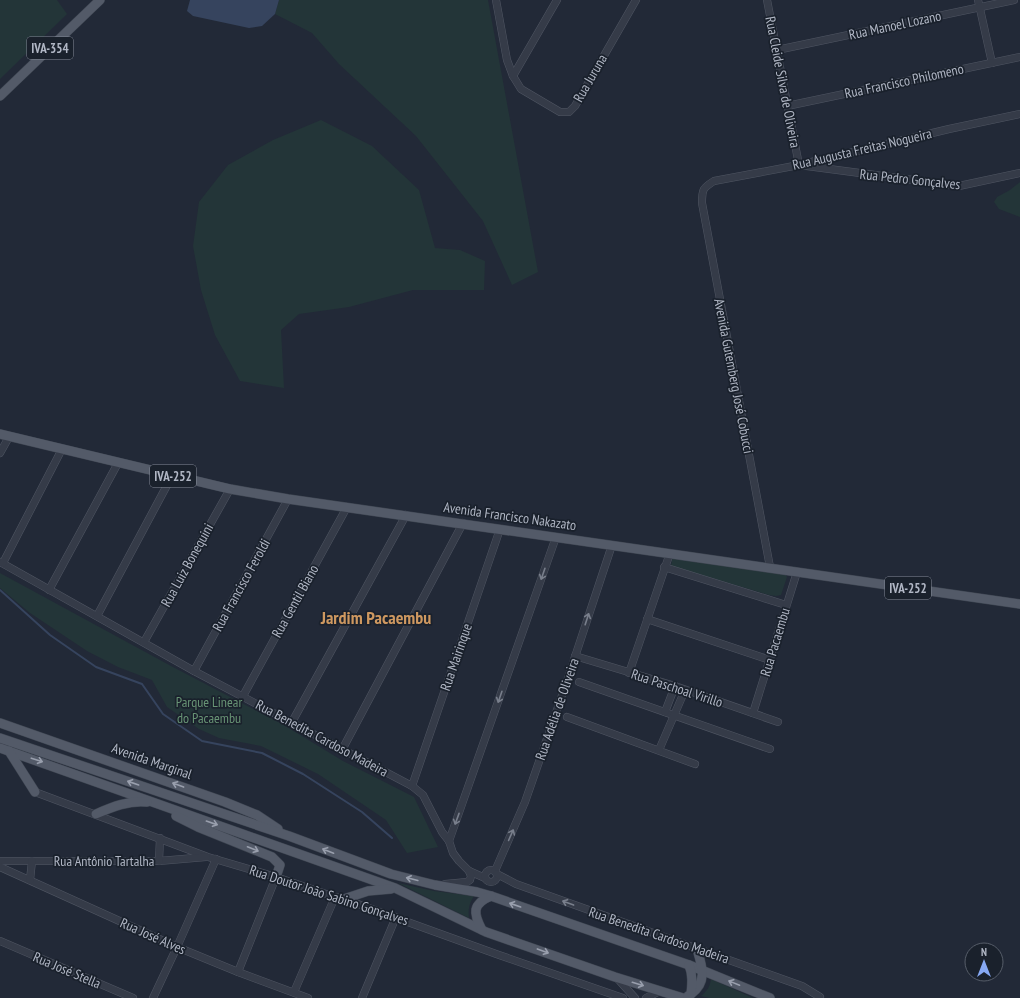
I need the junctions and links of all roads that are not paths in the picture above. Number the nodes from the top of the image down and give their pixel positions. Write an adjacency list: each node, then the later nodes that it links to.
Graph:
1 (100, 0): 13 (main road, IVA-354)
2 (496, 0): 12 (street, Rua Juruna)
3 (557, 0): 12 (street)
4 (636, 0): 12 (street, Rua Juruna)
5 (767, 0): 9 (street, Rua Cleide Silva de Oliveira)
6 (978, 0): 8 (street)
7 (1014, 0): 8 (street, Rua Manoel Lozano)
8 (980, 8): 9 (street, Rua Manoel Lozano); 11 (street)
9 (777, 50): 14 (street, Rua Cleide Silva de Oliveira)
10 (1020, 57): 11 (street, Rua Francisco Philomeno)
11 (992, 63): 14 (street, Rua Francisco Philomeno)
12 (513, 76)
13 (0, 96)
14 (787, 106): 16 (street, Rua Cleide Silva de Oliveira)
15 (1020, 114): 16 (street, Rua Augusta Freitas Nogueira)
16 (799, 165): 17 (street, Rua Pedro Gonçalves); 18 (street, Rua Augusta Freitas Nogueira)
17 (1020, 173)
18 (705, 186): 35 (street, Avenida Gutemberg José Cobucci)
19 (4, 435): 20 (main road, Avenida Francisco Nakazato / IVA-252); 21 (street)
20 (62, 449): 22 (main road, Avenida Francisco Nakazato / IVA-252); 33 (street)
21 (0, 453)
22 (118, 463): 23 (main road, Avenida Francisco Nakazato / IVA-252); 37 (street)
23 (172, 476): 24 (main road, Avenida Francisco Nakazato / IVA-252); 40 (street)
24 (230, 489): 25 (main road, Avenida Francisco Nakazato / IVA-252); 42 (street, Rua Luiz Bonequini)
25 (288, 499): 26 (main road, Avenida Francisco Nakazato / IVA-252); 45 (street, Rua Francisco Feroldi)
26 (347, 507): 27 (main road, Avenida Francisco Nakazato / IVA-252); 50 (street, Rua Gentil Biano)
27 (406, 515): 28 (main road, Avenida Francisco Nakazato / IVA-252); 55 (street)
28 (463, 523): 29 (main road, Avenida Francisco Nakazato / IVA-252); 60 (street)
29 (500, 529): 30 (main road, Avenida Francisco Nakazato / IVA-252); 65 (street, Rua Mairinque)
30 (556, 537): 31 (main road, Avenida Francisco Nakazato / IVA-252); 71 (street, one-way to 71)
31 (612, 545): 32 (main road, Avenida Francisco Nakazato / IVA-252); 43 (street, Rua Adélia de Oliveira, one-way to 31)
32 (670, 553): 34 (street); 35 (main road, Avenida Francisco Nakazato / IVA-252)
33 (1, 562): 37 (street, Rua Benedita Cardoso Madeira)
34 (664, 567): 39 (street); 41 (street)
35 (770, 567): 36 (main road, Avenida Francisco Nakazato / IVA-252)
36 (797, 572): 38 (main road, Avenida Francisco Nakazato / IVA-252); 39 (street, Rua Pacaembu)
37 (49, 590): 40 (street, Rua Benedita Cardoso Madeira)
38 (1020, 604)
39 (786, 605): 44 (street, Rua Pacaembu)
40 (97, 616): 42 (street, Rua Benedita Cardoso Madeira)
41 (646, 619): 44 (street); 46 (street)
42 (144, 642): 45 (street, Rua Benedita Cardoso Madeira)
43 (575, 656): 46 (street, Rua Paschoal Virillo); 79 (street, Rua Adélia de Oliveira, one-way to 43)
44 (770, 660): 52 (street, Rua Pacaembu)
45 (194, 671): 50 (street, Rua Benedita Cardoso Madeira)
46 (629, 673): 48 (street, Rua Paschoal Virillo)
47 (579, 682): 51 (street)
48 (675, 686): 49 (street, Rua Paschoal Virillo); 51 (street)
49 (685, 690): 52 (street, Rua Paschoal Virillo); 53 (street)
50 (243, 696): 55 (street, Rua Benedita Cardoso Madeira)
51 (665, 712): 53 (street)
52 (753, 713): 56 (street, Rua Paschoal Virillo)
53 (673, 715): 61 (street); 62 (street)
54 (567, 717): 62 (street)
55 (292, 722): 60 (street, Rua Benedita Cardoso Madeira)
56 (778, 722)
57 (0, 723): 69 (main road, Avenida Marginal, one-way to 57)
58 (0, 738): 69 (main road, one-way to 58)
59 (0, 748): 63 (main road)
60 (343, 748): 65 (street, Rua Benedita Cardoso Madeira)
61 (770, 749)
62 (659, 750): 64 (street)
63 (9, 751): 66 (main road); 67 (main road, one-way to 67)
64 (695, 764)
65 (412, 786): 71 (street, Rua Benedita Cardoso Madeira)
66 (35, 792): 68 (street, Rua Doutor João Sabino Gonçalves)
67 (154, 803): 68 (main road); 80 (main road, one-way to 80); 84 (main road, one-way to 84)
68 (96, 814): 70 (street, Rua Doutor João Sabino Gonçalves)
69 (289, 836): 83 (main road, one-way to 69)
70 (160, 838): 72 (street, Rua Doutor João Sabino Gonçalves); 76 (street)
71 (449, 841): 78 (street, Rua Benedita Cardoso Madeira)
72 (208, 857): 73 (street, Rua Doutor João Sabino Gonçalves); 76 (street, Rua Antônio Tartalha)
73 (216, 859): 80 (street, Rua Doutor João Sabino Gonçalves); 90 (street)
74 (0, 861): 75 (street, Rua Antônio Tartalha)
75 (32, 861): 76 (street, Rua Antônio Tartalha); 82 (street)
76 (159, 861)
77 (0, 867): 82 (street, Rua José Alves)
78 (469, 871): 81 (street, Rua Benedita Cardoso Madeira); 83 (street)
79 (496, 872): 81 (street); 81 (street); 91 (street, Rua Benedita Cardoso Madeira, one-way to 79)
80 (276, 877): 86 (street, Rua Doutor João Sabino Gonçalves); 94 (street)
81 (485, 878)
82 (30, 880): 90 (street, Rua José Alves)
83 (435, 885): 85 (main road)
84 (395, 888): 86 (main road); 88 (main road)
85 (491, 896): 88 (main road); 92 (main road, one-way to 85)
86 (339, 898): 87 (street, Rua Doutor João Sabino Gonçalves); 98 (street)
87 (396, 917): 104 (street); 105 (street, Rua Doutor João Sabino Gonçalves)
88 (482, 930): 95 (main road, one-way to 95)
89 (0, 941): 101 (street, Rua José Stella)
90 (177, 947): 94 (street, Rua José Alves); 102 (street)
91 (697, 949): 93 (main road); 99 (street, Rua Benedita Cardoso Madeira)
92 (689, 965): 93 (main road); 100 (main road)
93 (702, 971): 100 (main road); 108 (main road, one-way to 93)
94 (238, 972): 98 (street, Rua José Alves)
95 (615, 977): 96 (street); 97 (main road, one-way to 97)
96 (629, 990): 105 (street); 106 (street)
97 (660, 991): 100 (main road); 107 (street)
98 (294, 992): 103 (street, Rua José Alves)
99 (820, 996)
100 (687, 997)
101 (133, 998)
102 (153, 998)
103 (308, 998)
104 (362, 998)
105 (622, 998)
106 (635, 998)
107 (646, 998)
108 (770, 998)

